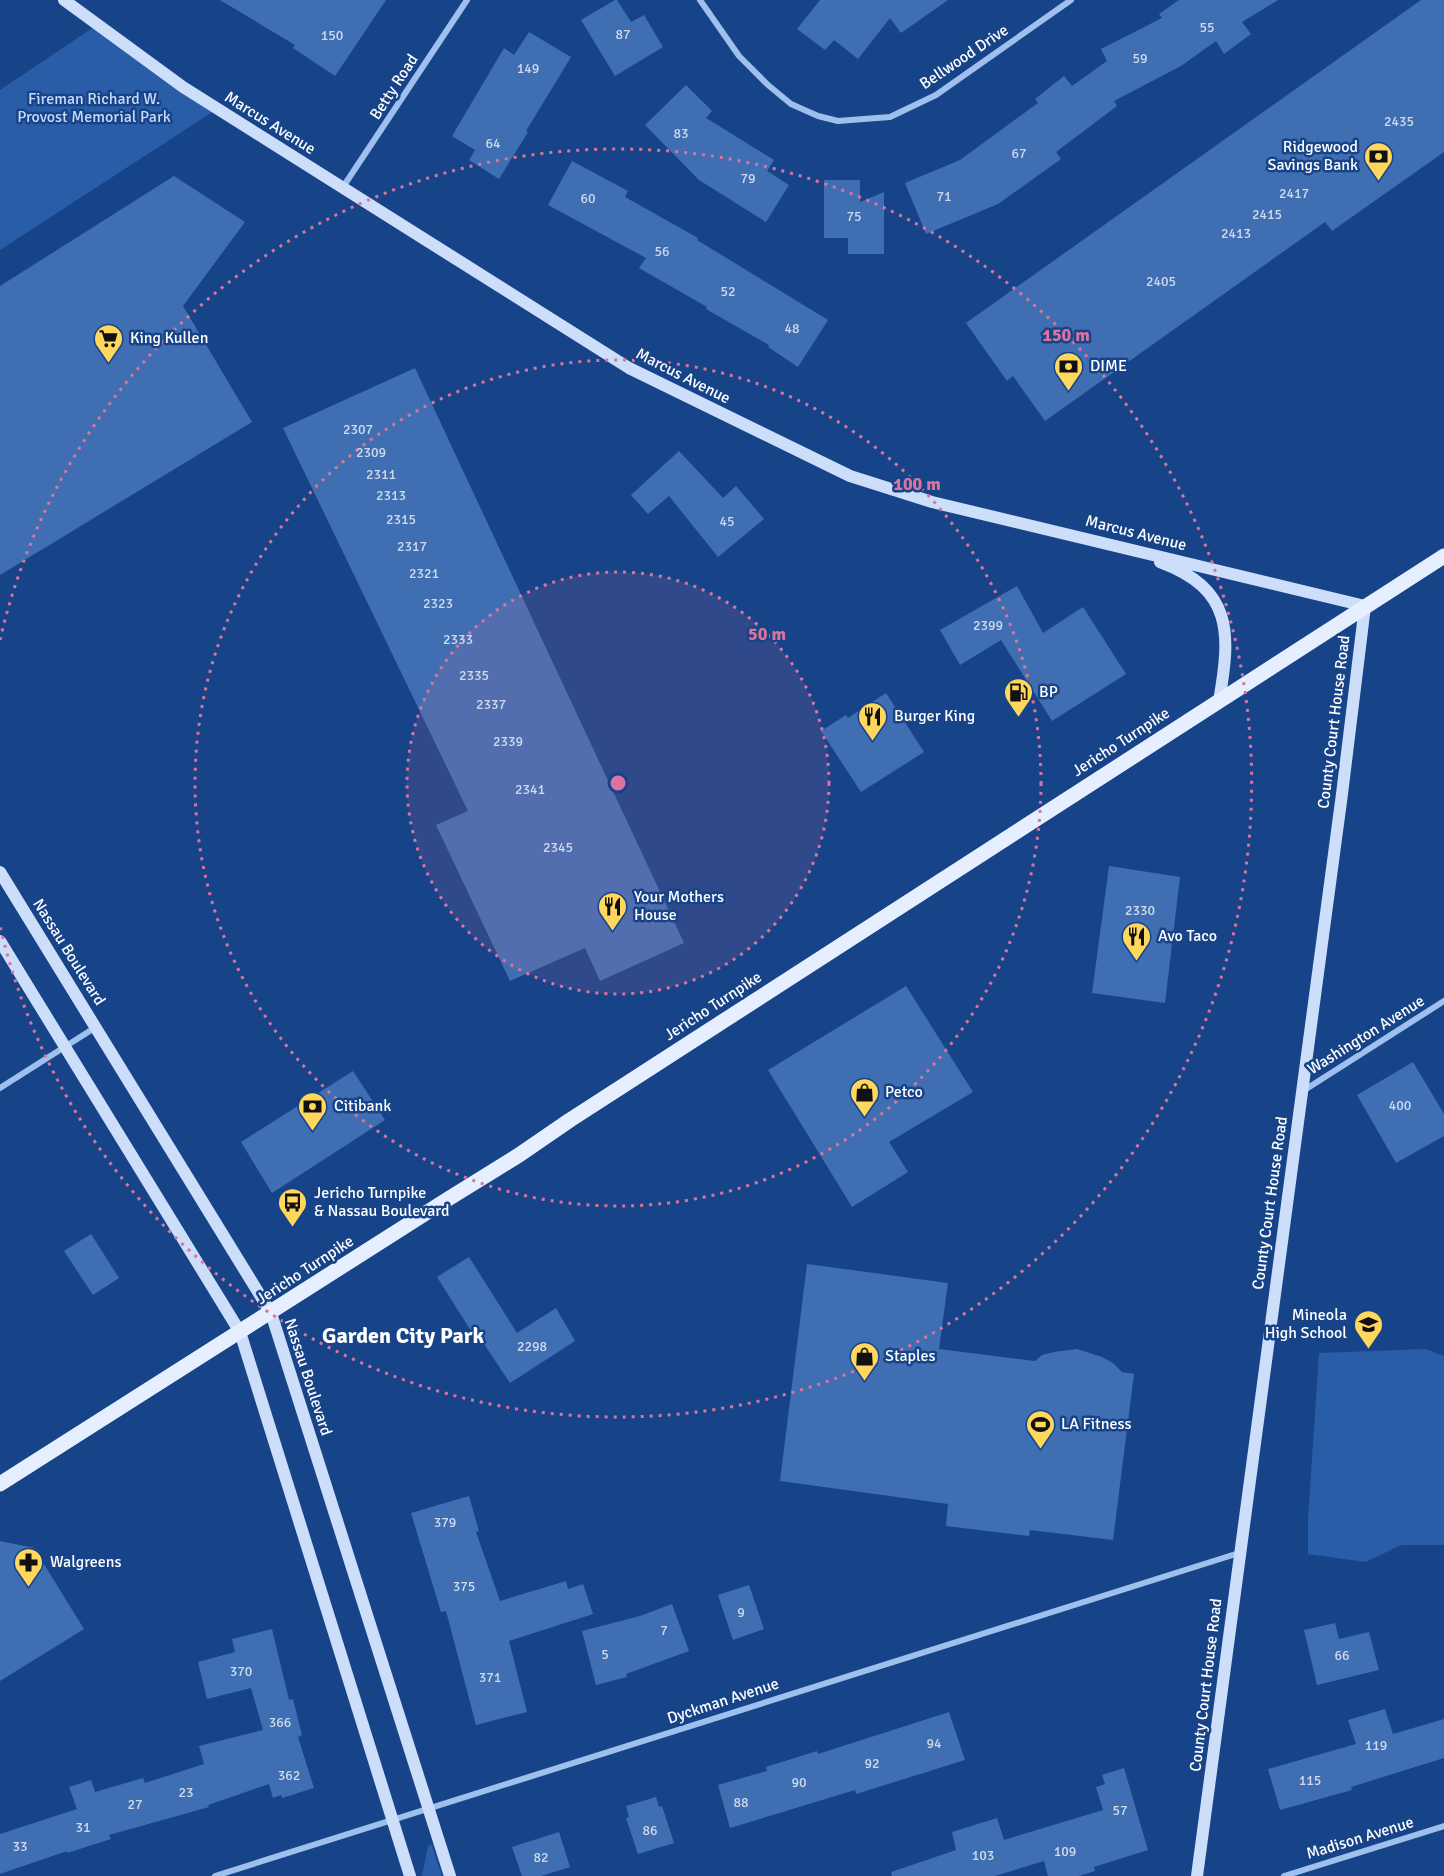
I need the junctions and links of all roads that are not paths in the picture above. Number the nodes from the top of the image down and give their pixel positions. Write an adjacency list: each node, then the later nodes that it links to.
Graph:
1 (64, 0): 5 (main road, Marcus Avenue)
2 (467, 0): 5 (street, Betty Road)
3 (700, 0): 4 (street, Bellwood Drive)
4 (1071, 0)
5 (343, 188): 6 (main road, Marcus Avenue)
6 (1105, 543): 8 (main road, Marcus Avenue); 9 (main road)
7 (1444, 556): 8 (main road, Jericho Turnpike)
8 (1365, 606): 9 (main road, Jericho Turnpike); 16 (main road, County Court House Road)
9 (1219, 701): 17 (main road, Jericho Turnpike)
10 (0, 872): 13 (main road, Nassau Boulevard)
11 (0, 941): 14 (main road)
12 (1444, 1001): 16 (street, Washington Avenue)
13 (96, 1027): 14 (street); 17 (main road, Nassau Boulevard)
14 (65, 1047): 15 (street); 18 (main road)
15 (0, 1088)
16 (1302, 1092): 20 (main road, County Court House Road)
17 (271, 1313): 18 (main road, Jericho Turnpike); 21 (main road, Nassau Boulevard)
18 (240, 1332): 19 (main road, Jericho Turnpike); 22 (main road)
19 (0, 1484)
20 (1239, 1553): 21 (street, Dyckman Avenue); 27 (main road, County Court House Road)
21 (429, 1809): 22 (street, Dyckman Avenue); 26 (main road, Nassau Boulevard)
22 (393, 1820): 24 (street, Dyckman Avenue); 25 (main road)
23 (1444, 1826): 28 (street, Madison Avenue)
24 (215, 1876)
25 (410, 1876)
26 (450, 1876)
27 (1197, 1876)
28 (1284, 1876)

